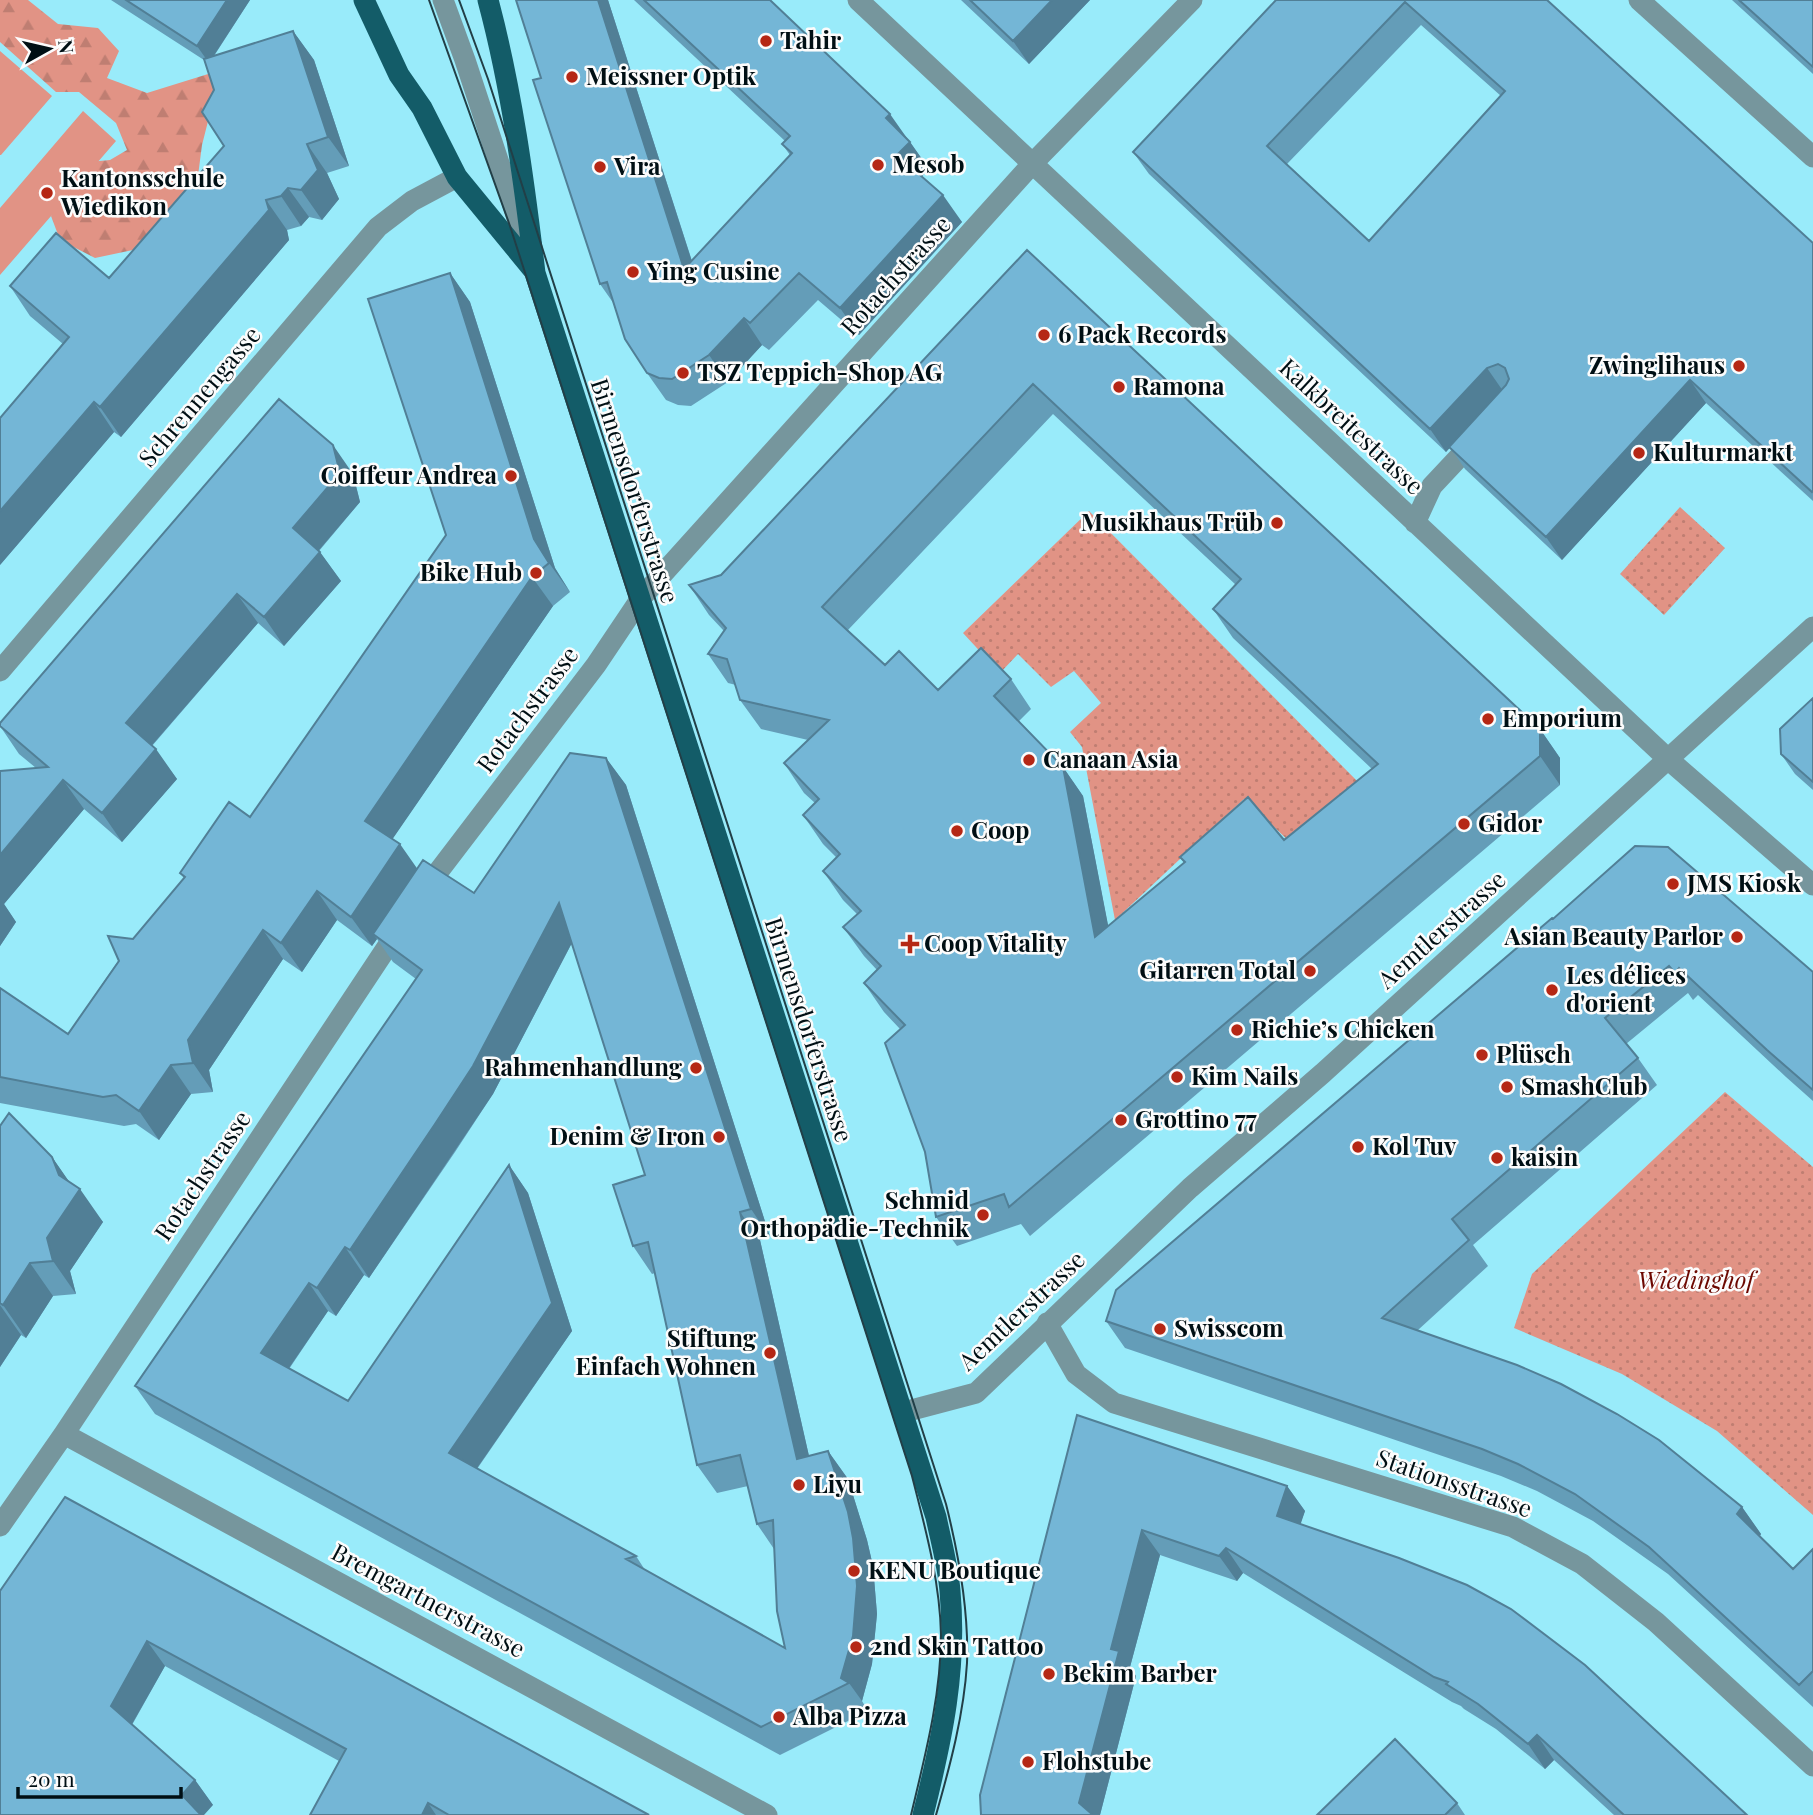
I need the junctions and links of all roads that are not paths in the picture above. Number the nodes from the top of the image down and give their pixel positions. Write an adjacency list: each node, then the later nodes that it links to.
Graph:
1 (364, 0): 9 (main road, Birmensdorferstrasse)
2 (443, 0): 10 (street, Birmensdorferstrasse)
3 (488, 0): 10 (main road, Birmensdorferstrasse)
4 (858, 0): 8 (street, Kalkbreitestrasse)
5 (1192, 0): 8 (street, Rotachstrasse)
6 (1639, 0): 7 (street)
7 (1813, 158)
8 (1033, 163): 12 (street, Kalkbreitestrasse); 13 (street, Rotachstrasse)
9 (457, 177): 10 (main road, Birmensdorferstrasse); 15 (street, Schrennengasse)
10 (535, 273): 13 (main road, Birmensdorferstrasse)
11 (1494, 419): 12 (street)
12 (1415, 523): 16 (street, Kalkbreitestrasse)
13 (641, 598): 19 (main road, Birmensdorferstrasse); 20 (street, Rotachstrasse)
14 (1813, 627): 16 (street, Aemtlerstrasse)
15 (0, 671)
16 (1669, 760): 17 (street, Kalkbreitestrasse); 18 (street, Aemtlerstrasse)
17 (1813, 885)
18 (1047, 1324): 19 (street, Aemtlerstrasse); 22 (street, Stationsstrasse)
19 (904, 1412): 24 (main road, Birmensdorferstrasse)
20 (64, 1434): 21 (street, Rotachstrasse); 23 (street, Bremgartnerstrasse)
21 (0, 1526)
22 (1812, 1762)
23 (767, 1815)
24 (923, 1815)

